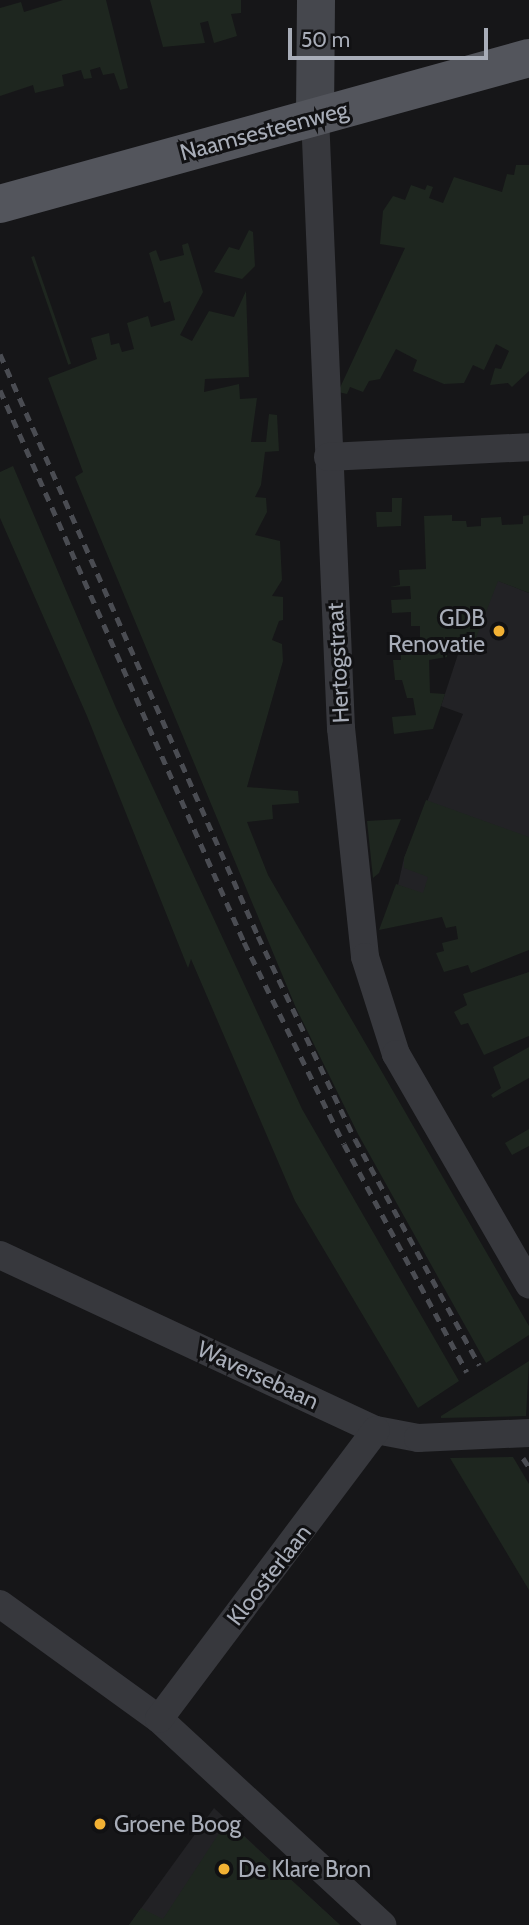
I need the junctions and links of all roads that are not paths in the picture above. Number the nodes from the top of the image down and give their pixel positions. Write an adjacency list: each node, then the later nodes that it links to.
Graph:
1 (316, 0): 3 (street, Hertogstraat)
2 (529, 58): 3 (main road, Naamsesteenweg)
3 (315, 117): 4 (main road, Naamsesteenweg); 6 (street, Hertogstraat)
4 (0, 204)
5 (529, 447): 6 (street)
6 (328, 457): 8 (street, Hertogstraat)
7 (0, 1255): 9 (street, Waversebaan)
8 (529, 1284)
9 (376, 1430): 10 (street, Waversebaan); 12 (street, Kloosterlaan)
10 (529, 1433)
11 (0, 1604): 12 (street)
12 (159, 1719): 13 (street)
13 (382, 1925)

